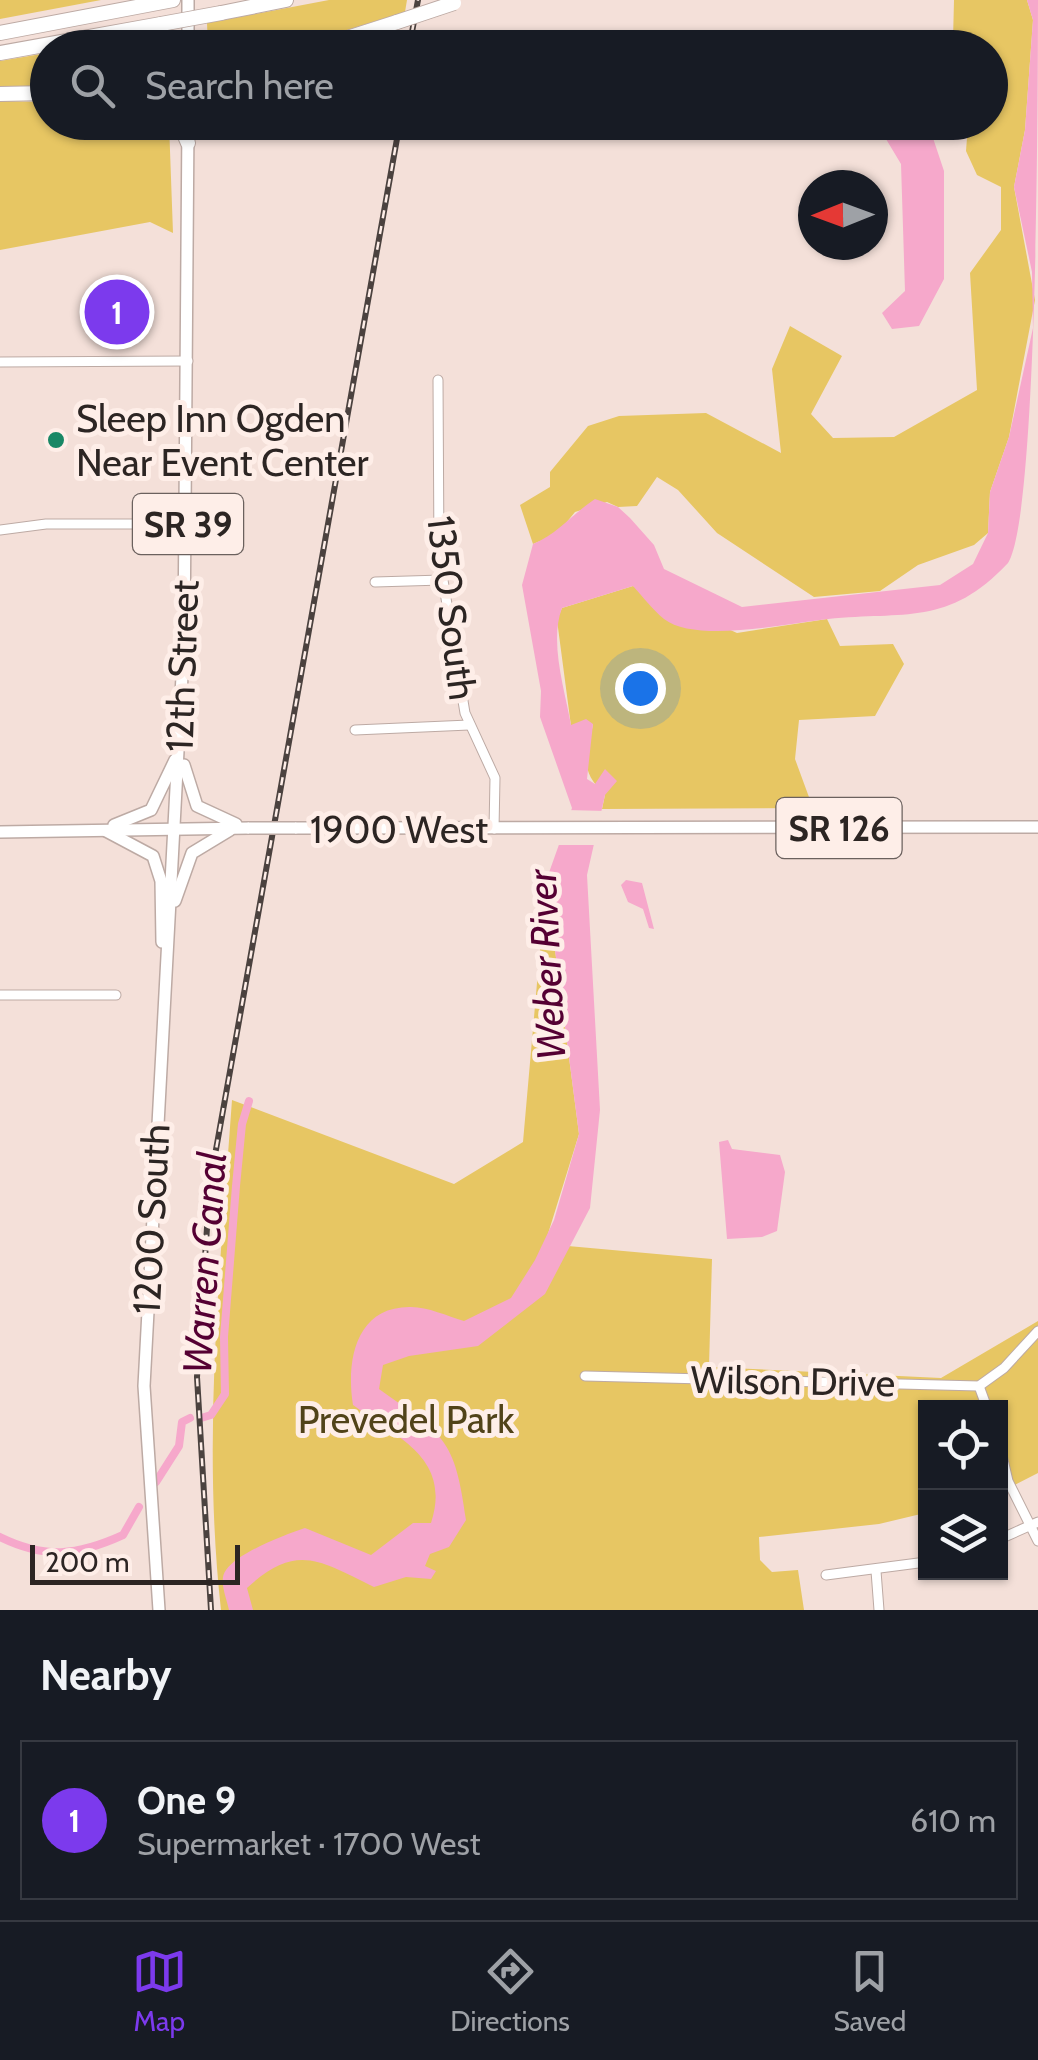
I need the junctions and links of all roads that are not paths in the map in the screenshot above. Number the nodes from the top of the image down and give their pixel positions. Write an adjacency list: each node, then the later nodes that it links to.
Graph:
1 (188, 0): 6 (main road)
2 (286, 0): 5 (highway, bridge)
3 (166, 1): 8 (highway)
4 (458, 2): 7 (highway, bridge)
5 (130, 30)
6 (188, 30)
7 (372, 30)
8 (0, 32)
9 (30, 48): 10 (highway, bridge)
10 (0, 54)
11 (30, 93): 12 (highway)
12 (0, 94)
13 (187, 140): 14 (highway)
14 (188, 143): 15 (main road, 12th Street / SR 39)
15 (188, 361): 16 (street); 18 (main road, 12th Street / SR 39)
16 (0, 362)
17 (438, 380): 20 (street, 1350 South)
18 (188, 524): 19 (street); 24 (main road, 12th Street / SR 39)
19 (0, 530)
20 (442, 580): 21 (street); 22 (street, 1350 South)
21 (374, 582)
22 (469, 725): 23 (street); 29 (street, 1350 South)
23 (354, 730)
24 (180, 746): 26 (main road, 12th Street / SR 39); 28 (main road); 30 (main road)
25 (1038, 827): 29 (main road, 1900 West / SR 126)
26 (175, 828): 27 (main road, 1900 West / SR 126); 30 (main road, 1900 West / SR 126); 32 (main road, 1200 South / SR 39)
27 (233, 828): 28 (main road, 1900 West / SR 126); 32 (main road)
28 (249, 828): 29 (main road, 1900 West / SR 126, bridge)
29 (494, 829)
30 (102, 830): 31 (main road, 1900 West / SR 126); 33 (main road)
31 (0, 832)
32 (168, 924): 33 (main road, 1200 South / SR 39)
33 (166, 959): 47 (main road, 1200 South / SR 39)
34 (0, 995): 35 (street)
35 (116, 995)
36 (1038, 1331): 38 (street)
37 (585, 1376): 38 (street, Wilson Drive)
38 (979, 1386): 39 (street)
39 (984, 1400)
40 (1008, 1482): 41 (street)
41 (1034, 1524): 42 (street); 43 (street)
42 (1008, 1535)
43 (1038, 1541)
44 (918, 1563): 45 (street)
45 (876, 1571): 46 (street); 48 (street)
46 (826, 1575)
47 (159, 1610)
48 (879, 1610)

